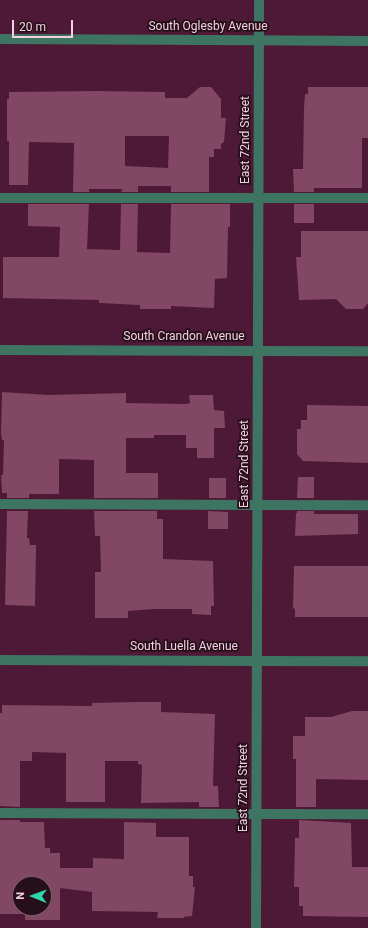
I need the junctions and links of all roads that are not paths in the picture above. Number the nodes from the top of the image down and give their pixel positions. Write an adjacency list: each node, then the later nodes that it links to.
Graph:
1 (259, 0): 3 (street, East 72nd Street)
2 (0, 39): 3 (street, South Oglesby Avenue)
3 (259, 40): 4 (street, South Oglesby Avenue); 6 (street, East 72nd Street)
4 (368, 40)
5 (0, 198): 6 (street)
6 (259, 198): 7 (street); 9 (street, East 72nd Street)
7 (368, 198)
8 (0, 350): 9 (street, South Crandon Avenue)
9 (258, 351): 10 (street, South Crandon Avenue); 12 (street, East 72nd Street)
10 (368, 351)
11 (0, 504): 12 (street)
12 (258, 504): 13 (street); 15 (street, East 72nd Street)
13 (368, 505)
14 (0, 660): 15 (street, South Luella Avenue)
15 (257, 660): 16 (street, South Luella Avenue); 18 (street, East 72nd Street)
16 (368, 661)
17 (0, 813): 18 (street)
18 (257, 814): 19 (street); 20 (street, East 72nd Street)
19 (368, 814)
20 (256, 928)

